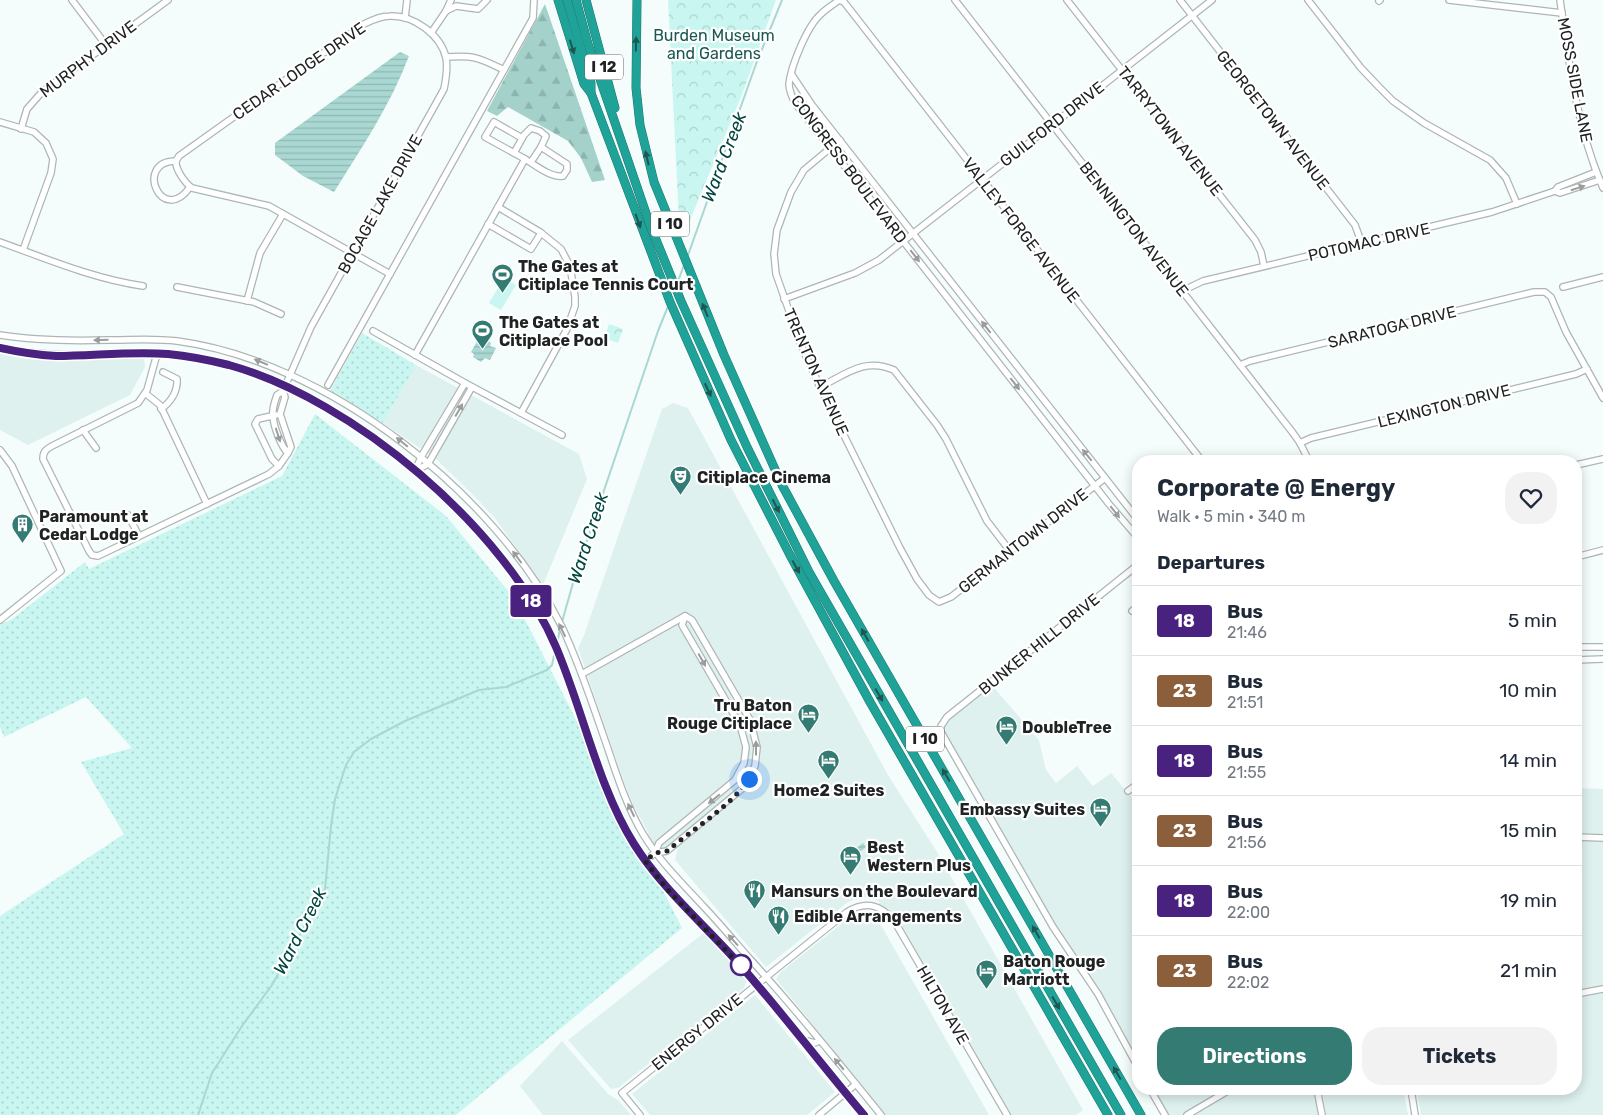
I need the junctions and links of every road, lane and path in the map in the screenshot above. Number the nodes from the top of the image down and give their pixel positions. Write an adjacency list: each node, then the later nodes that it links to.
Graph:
1 (72, 0): 25 (street)
2 (168, 0): 25 (street, MURPHY DRIVE)
3 (408, 0): 23 (street)
4 (451, 0): 20 (street)
5 (487, 0): 20 (street)
6 (534, 0): 27 (street)
7 (558, 0): 30 (highway, one-way to 30)
8 (567, 0): 30 (highway)
9 (576, 0): 36 (highway, I 10)
10 (586, 0): 36 (highway, I 12)
11 (637, 0): 164 (highway, I 10, one-way to 11)
12 (839, 0): 29 (street); 46 (street, VALLEY FORGE AVENUE)
13 (955, 0): 34 (street, BENNINGTON AVENUE)
14 (1067, 0): 28 (street, TARRYTOWN AVENUE)
15 (1180, 0): 22 (street, GEORGETOWN AVENUE)
16 (1212, 0): 22 (street, GUILFORD DRIVE)
17 (1308, 0): 51 (street)
18 (1449, 0): 21 (street)
19 (1560, 0): 21 (street, MOSS SIDE LANE)
20 (446, 11): 24 (street)
21 (1562, 13): 45 (street, MOSS SIDE LANE)
22 (1192, 16): 28 (street, GUILFORD DRIVE); 59 (street, GEORGETOWN AVENUE)
23 (405, 18): 24 (street, CEDAR LODGE DRIVE); 43 (street, CEDAR LODGE DRIVE)
24 (431, 33): 26 (street)
25 (106, 45): 35 (street, MURPHY DRIVE)
26 (446, 57): 27 (street); 61 (street, BOCAGE LAKE DRIVE)
27 (504, 70): 63 (street)
28 (1122, 70): 34 (street, GUILFORD DRIVE); 62 (street, TARRYTOWN AVENUE)
29 (792, 75): 31 (street, CONGRESS BOULEVARD); 32 (street, CONGRESS BOULEVARD)
30 (591, 93): 162 (highway, one-way to 162)
31 (812, 105): 32 (street); 38 (street, CONGRESS BOULEVARD)
32 (802, 112): 40 (street, CONGRESS BOULEVARD)
33 (0, 122): 35 (street)
34 (1052, 124): 46 (street, GUILFORD DRIVE); 68 (street, BENNINGTON AVENUE)
35 (21, 129): 60 (street)
36 (619, 135): 163 (highway, I 10, one-way to 163)
37 (522, 138): 39 (street); 41 (street); 41 (street)
38 (840, 140): 40 (street, TRENTON AVENUE); 56 (street, CONGRESS BOULEVARD)
39 (541, 147): 44 (street); 44 (street)
40 (831, 148): 57 (street, CONGRESS BOULEVARD); 69 (street, TRENTON AVENUE)
41 (514, 153): 42 (street)
42 (525, 158): 44 (street); 52 (street)
43 (176, 161): 48 (street); 48 (street, CEDAR LODGE DRIVE)
44 (531, 162)
45 (1596, 172): 47 (street, MOSS SIDE LANE); 50 (street, POTOMAC DRIVE)
46 (982, 179): 56 (street, GUILFORD DRIVE); 102 (street, VALLEY FORGE AVENUE)
47 (1600, 180): 49 (street, MOSS SIDE LANE); 50 (street, POTOMAC DRIVE, one-way to 47)
48 (190, 187): 53 (street)
49 (1603, 188)
50 (1555, 191): 51 (street, POTOMAC DRIVE)
51 (1517, 204): 59 (street, POTOMAC DRIVE)
52 (498, 208): 54 (street); 55 (street)
53 (283, 214): 61 (street); 70 (street)
54 (488, 224): 55 (street); 78 (street)
55 (541, 233): 93 (street)
56 (912, 233): 57 (street, GUILFORD DRIVE); 72 (street, CONGRESS BOULEVARD)
57 (903, 240): 69 (street, GUILFORD DRIVE); 73 (street, CONGRESS BOULEVARD, one-way to 73)
58 (0, 242): 60 (street)
59 (1362, 244): 62 (street, POTOMAC DRIVE)
60 (23, 250): 65 (street)
61 (353, 253): 63 (street); 82 (street, BOCAGE LAKE DRIVE)
62 (1264, 266): 68 (street, POTOMAC DRIVE)
63 (390, 274): 84 (street)
64 (1603, 276): 67 (street)
65 (143, 286)
66 (177, 287): 70 (street)
67 (1563, 287)
68 (1182, 292): 79 (street, BENNINGTON AVENUE)
69 (784, 299): 86 (street, TRENTON AVENUE)
70 (247, 301): 71 (street)
71 (281, 314)
72 (976, 314): 73 (street); 89 (street, CONGRESS BOULEVARD, one-way to 72)
73 (966, 322): 91 (street, CONGRESS BOULEVARD, one-way to 91)
74 (373, 331): 78 (street)
75 (0, 335): 82 (street, one-way to 75)
76 (0, 348): 77 (street)
77 (157, 354): 87 (street); 88 (street)
78 (415, 355): 83 (street)
79 (1240, 365): 80 (street, SARATOGA DRIVE); 98 (street, BENNINGTON AVENUE)
80 (1587, 369): 90 (street); 98 (street, LEXINGTON DRIVE)
81 (163, 372): 92 (street)
82 (290, 375): 87 (street, BOCAGE LAKE DRIVE); 104 (street, one-way to 82)
83 (465, 383): 85 (street); 104 (street)
84 (328, 385)
85 (472, 387): 93 (street); 106 (street, one-way to 85)
86 (820, 387): 118 (street); 121 (street, TRENTON AVENUE)
87 (284, 389): 94 (street); 95 (street); 109 (street)
88 (146, 393): 92 (street); 96 (street)
89 (1040, 396): 91 (street); 110 (street, CONGRESS BOULEVARD, one-way to 89)
90 (1603, 398)
91 (1031, 404): 111 (street, CONGRESS BOULEVARD)
92 (161, 408): 112 (street)
93 (521, 413): 97 (street)
94 (280, 414): 95 (street); 101 (street)
95 (272, 416): 101 (street, one-way to 101); 108 (street)
96 (82, 430): 99 (street); 116 (street)
97 (562, 435)
98 (1300, 443): 103 (street, BENNINGTON AVENUE)
99 (96, 448)
100 (0, 450): 123 (street)
101 (288, 453): 108 (street)
102 (1197, 455)
103 (1306, 455)
104 (421, 457): 106 (street); 109 (street)
105 (1603, 459): 107 (street)
106 (428, 464): 109 (street); 129 (street, one-way to 106)
107 (1582, 464)
108 (279, 466): 112 (street)
109 (416, 471): 142 (street)
110 (1105, 478): 111 (street, GERMANTOWN DRIVE); 113 (street, CONGRESS BOULEVARD)
111 (1094, 486): 115 (street, CONGRESS BOULEVARD, one-way to 115); 118 (street, GERMANTOWN DRIVE)
112 (207, 504): 116 (street)
113 (1132, 512)
114 (128, 514): 116 (street)
115 (1132, 531)
116 (138, 536)
117 (1603, 550): 119 (street)
118 (1010, 551): 121 (street, GERMANTOWN DRIVE)
119 (1582, 555)
120 (1132, 570): 150 (street, BUNKER HILL DRIVE)
121 (939, 602)
122 (685, 616): 128 (street); 129 (street); 130 (street, one-way to 130)
123 (0, 620)
124 (1603, 646): 125 (street)
125 (1582, 648)
126 (1603, 659): 127 (street)
127 (1582, 660)
128 (720, 670): 130 (street); 131 (street)
129 (582, 674): 141 (street, one-way to 129)
130 (710, 675): 132 (street)
131 (752, 725): 132 (street); 134 (street, one-way to 131)
132 (742, 729): 133 (street)
133 (741, 771): 134 (street); 137 (street, one-way to 137)
134 (751, 774): 138 (street)
135 (1132, 788): 136 (street)
136 (1128, 791)
137 (701, 809): 138 (street); 141 (street)
138 (708, 818): 141 (street)
139 (1582, 838): 140 (street)
140 (1603, 838)
141 (655, 853): 142 (street); 144 (street, one-way to 141)
142 (645, 861): 145 (street)
143 (870, 906): 144 (street, ENERGY DRIVE); 161 (street, HILTON AVE)
144 (766, 976): 145 (street, ENERGY DRIVE); 149 (street)
145 (756, 984): 148 (street); 157 (street, ENERGY DRIVE)
146 (1603, 989): 147 (street)
147 (1582, 993)
148 (802, 1039): 149 (street); 152 (street)
149 (819, 1040): 151 (street, one-way to 149)
150 (1132, 1056)
151 (856, 1084): 152 (street); 160 (street)
152 (846, 1093): 158 (street); 159 (street)
153 (1153, 1095): 165 (street)
154 (1221, 1095): 166 (street)
155 (1319, 1095): 167 (street)
156 (1412, 1095): 168 (street)
157 (640, 1115)
158 (819, 1115)
159 (864, 1115)
160 (881, 1115)
161 (1007, 1115)
162 (1108, 1115)
163 (1121, 1115)
164 (1141, 1115)
165 (1165, 1115)
166 (1187, 1115)
167 (1322, 1115)
168 (1415, 1115)

